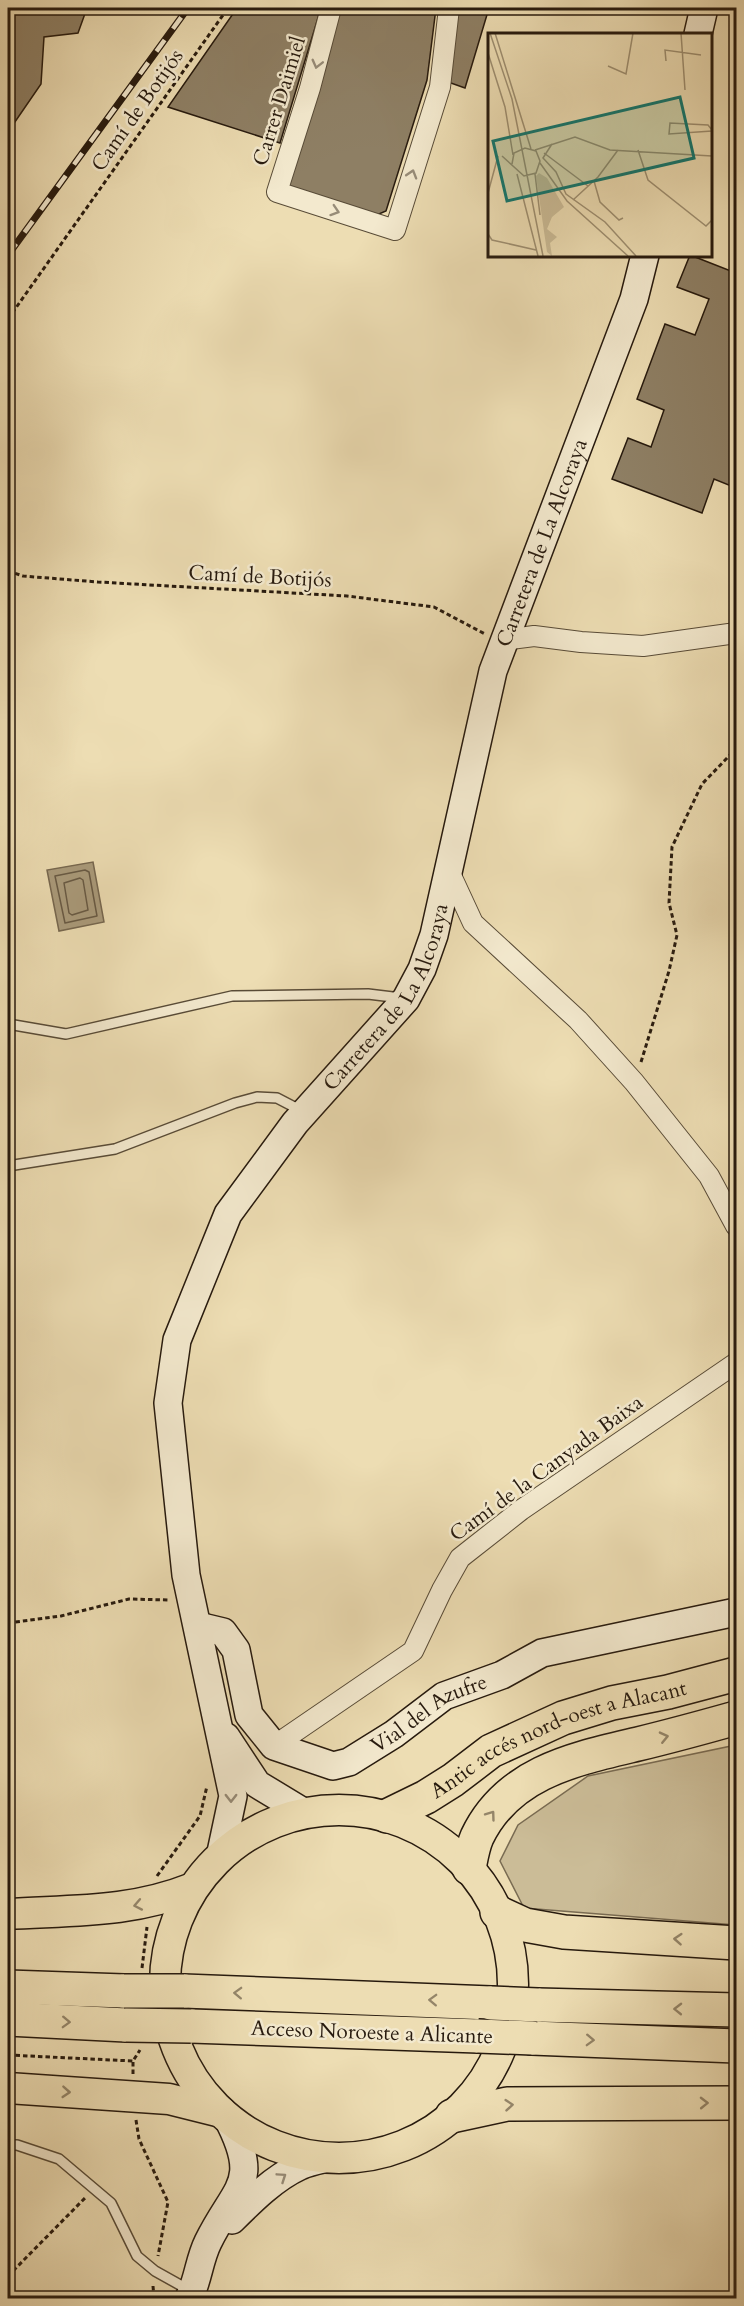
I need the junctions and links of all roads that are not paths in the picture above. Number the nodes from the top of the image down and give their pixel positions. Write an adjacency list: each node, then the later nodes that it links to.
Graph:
1 (331, 8): 2 (street, Carrer Daimiel, one-way to 2)
2 (449, 8)
3 (704, 8): 4 (street)
4 (698, 33)
5 (645, 256): 7 (street, Carretera de La Alcoraya)
6 (736, 633): 7 (street)
7 (504, 640): 8 (street, Carretera de La Alcoraya)
8 (448, 869): 9 (street, Carretera de La Alcoraya); 13 (street)
9 (406, 999): 10 (lane); 11 (street, Carretera de La Alcoraya)
10 (8, 1024)
11 (304, 1112): 12 (lane); 16 (street, Carretera de La Alcoraya)
12 (8, 1166)
13 (736, 1226)
14 (736, 1363): 20 (street, Camí de la Canyada Baixa)
15 (736, 1612): 20 (street, Vial del Azufre)
16 (198, 1626): 19 (street, Carretera de La Alcoraya); 20 (street)
17 (736, 1674): 22 (highway, Antic accés nord-oest a Alacant)
18 (736, 1718): 24 (highway, Antic accés nord-oest a Alacant, one-way to 18)
19 (216, 1720): 21 (street); 23 (street, Carretera de La Alcoraya, one-way to 23)
20 (274, 1746)
21 (305, 1813): 22 (main road); 23 (main road)
22 (387, 1816): 24 (main road)
23 (220, 1857): 25 (main road)
24 (469, 1868): 26 (main road)
25 (194, 1888): 27 (main road, one-way to 27); 35 (main road)
26 (497, 1912): 28 (highway, one-way to 26); 36 (main road)
27 (8, 1914)
28 (736, 1943)
29 (8, 1988): 30 (highway, Acceso Noroeste a Alicante, one-way to 29, bridge)
30 (736, 2010)
31 (8, 2019): 32 (highway, Acceso Noroeste a Alicante, one-way to 32, bridge)
32 (736, 2046)
33 (8, 2088): 35 (main road, one-way to 35)
34 (736, 2103): 36 (highway, one-way to 34)
35 (224, 2115): 38 (main road); 39 (street)
36 (452, 2116): 38 (main road)
37 (8, 2145): 40 (lane)
38 (328, 2158): 39 (street, one-way to 38)
39 (207, 2244): 40 (street)
40 (194, 2296)

